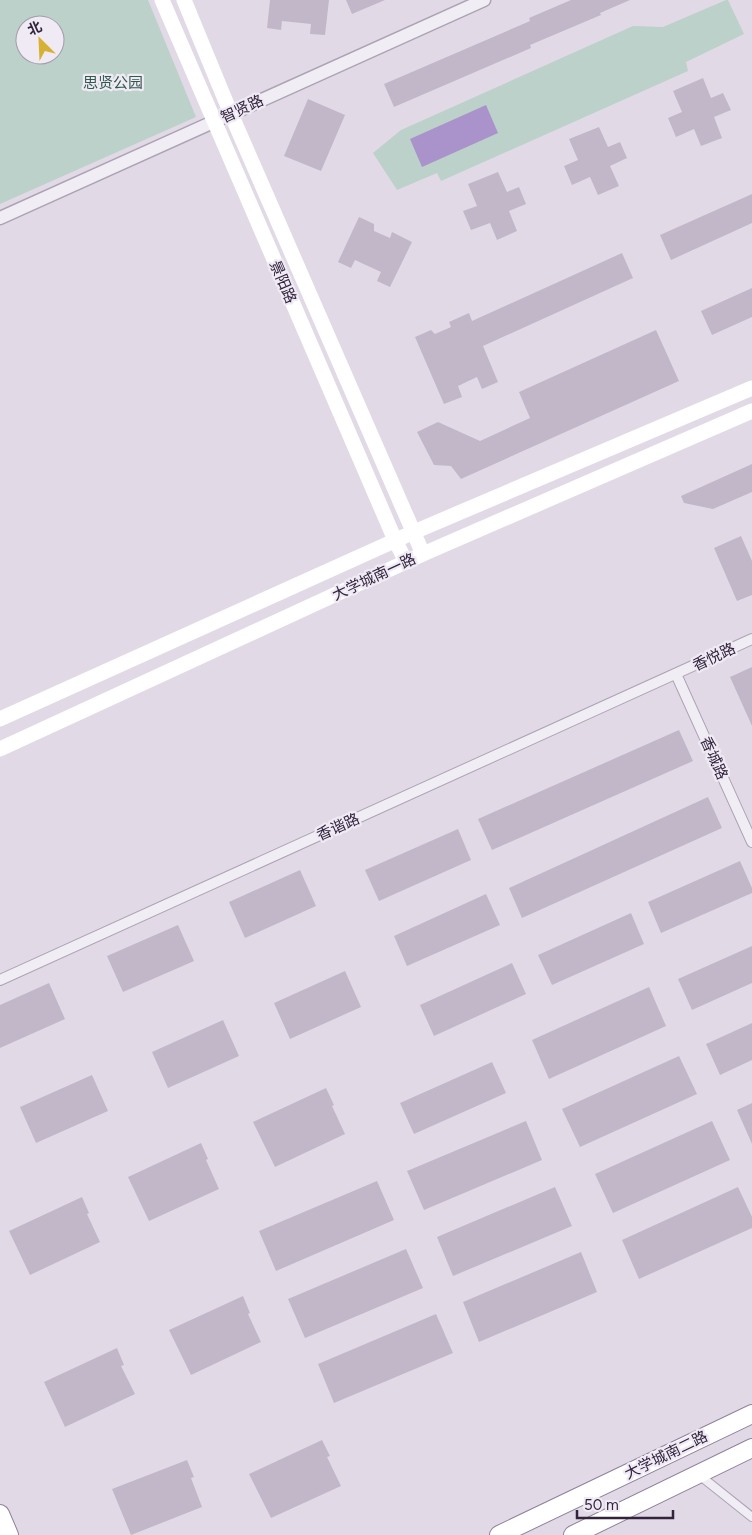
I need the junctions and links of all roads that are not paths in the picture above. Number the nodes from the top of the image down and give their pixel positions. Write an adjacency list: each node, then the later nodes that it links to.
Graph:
1 (162, 0): 5 (main road, 景阳路)
2 (184, 0): 4 (main road, 景阳路)
3 (484, 0): 4 (street, 智贤路)
4 (231, 114): 5 (street, 智贤路); 9 (main road, 景阳路)
5 (214, 122): 6 (street, 智贤路); 10 (main road, 景阳路)
6 (0, 218)
7 (752, 388): 9 (main road, 大学城南一路)
8 (752, 411): 11 (main road, 大学城南一路)
9 (414, 532): 10 (main road, 大学城南一路); 11 (main road, 景阳路)
10 (395, 540): 12 (main road, 景阳路); 15 (main road, 大学城南一路)
11 (423, 554): 12 (main road, 大学城南一路)
12 (406, 562): 16 (main road, 大学城南一路)
13 (752, 639): 14 (street, 香悦路)
14 (676, 674): 17 (street, 香城路); 18 (street, 香谐路)
15 (0, 719)
16 (0, 750)
17 (752, 842)
18 (0, 980)
19 (752, 1414): 25 (highway, 大学城南二路)
20 (752, 1448): 21 (highway, 大学城南二路)
21 (698, 1474): 23 (street); 26 (highway, 大学城南二路)
22 (0, 1514): 24 (highway)
23 (752, 1517)
24 (9, 1535)
25 (499, 1535)
26 (573, 1535)

